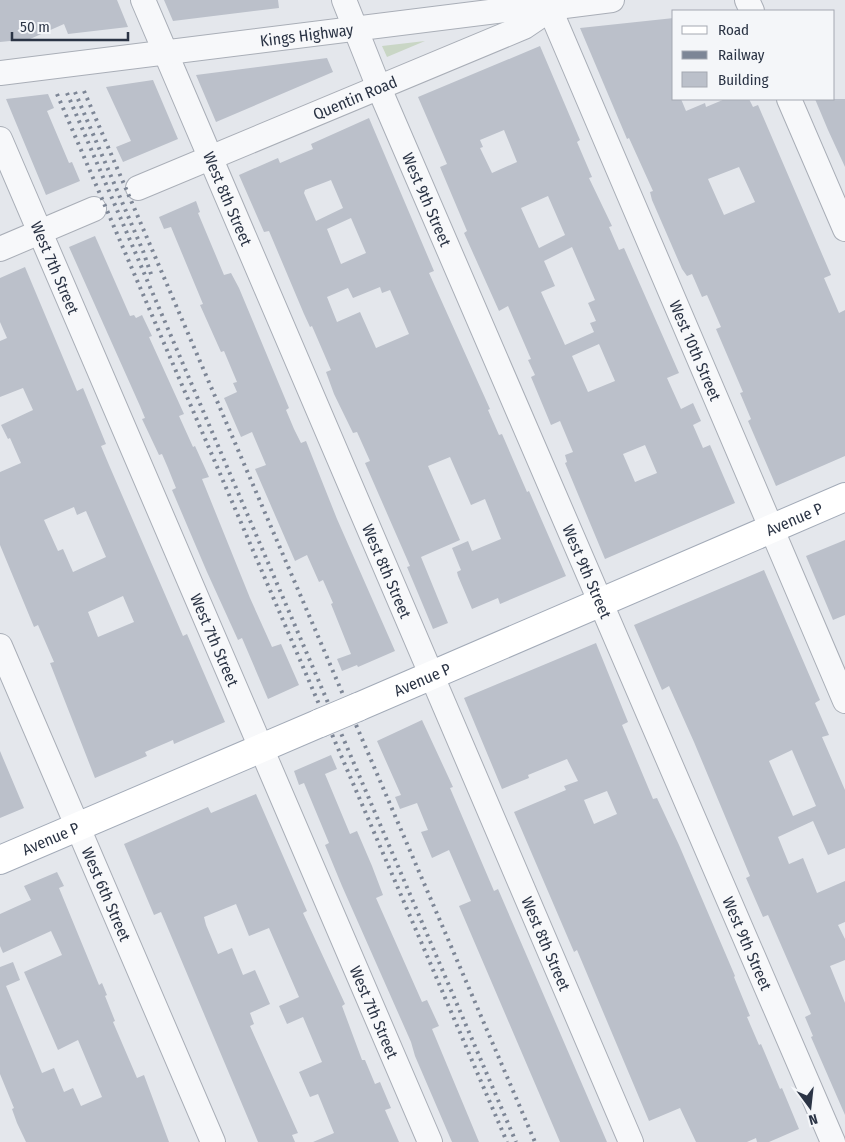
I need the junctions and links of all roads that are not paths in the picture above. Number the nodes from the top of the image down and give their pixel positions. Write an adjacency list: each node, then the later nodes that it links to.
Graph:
1 (143, 0): 6 (street, West 8th Street)
2 (344, 0): 5 (street, West 9th Street)
3 (612, 0): 4 (street, Kings Highway)
4 (555, 3): 5 (street, Kings Highway); 8 (street, Quentin Road); 18 (street, West 10th Street)
5 (356, 29): 6 (street, Kings Highway); 8 (street, West 9th Street)
6 (166, 52): 7 (street, Kings Highway); 11 (street, West 8th Street)
7 (0, 73)
8 (379, 88): 11 (street, Quentin Road); 19 (street, West 9th Street)
9 (789, 100): 14 (street)
10 (0, 139): 15 (street, West 7th Street)
11 (209, 158): 12 (street, Quentin Road); 21 (street, West 8th Street)
12 (138, 188)
13 (94, 209): 15 (street)
14 (845, 229)
15 (40, 232): 16 (street); 23 (street, West 7th Street)
16 (0, 249)
17 (845, 497): 18 (main road, Avenue P)
18 (771, 529): 19 (main road, Avenue P); 22 (street, West 10th Street)
19 (600, 602): 21 (main road, Avenue P); 29 (street, West 9th Street)
20 (0, 646): 24 (street, West 6th Street)
21 (431, 675): 23 (main road, Avenue P, bridge); 28 (street, West 8th Street)
22 (845, 701)
23 (262, 748): 24 (main road, Avenue P); 27 (street, West 7th Street)
24 (78, 827): 25 (main road, Avenue P); 26 (street, West 6th Street)
25 (0, 860)
26 (213, 1142)
27 (430, 1142)
28 (631, 1142)
29 (833, 1142)

